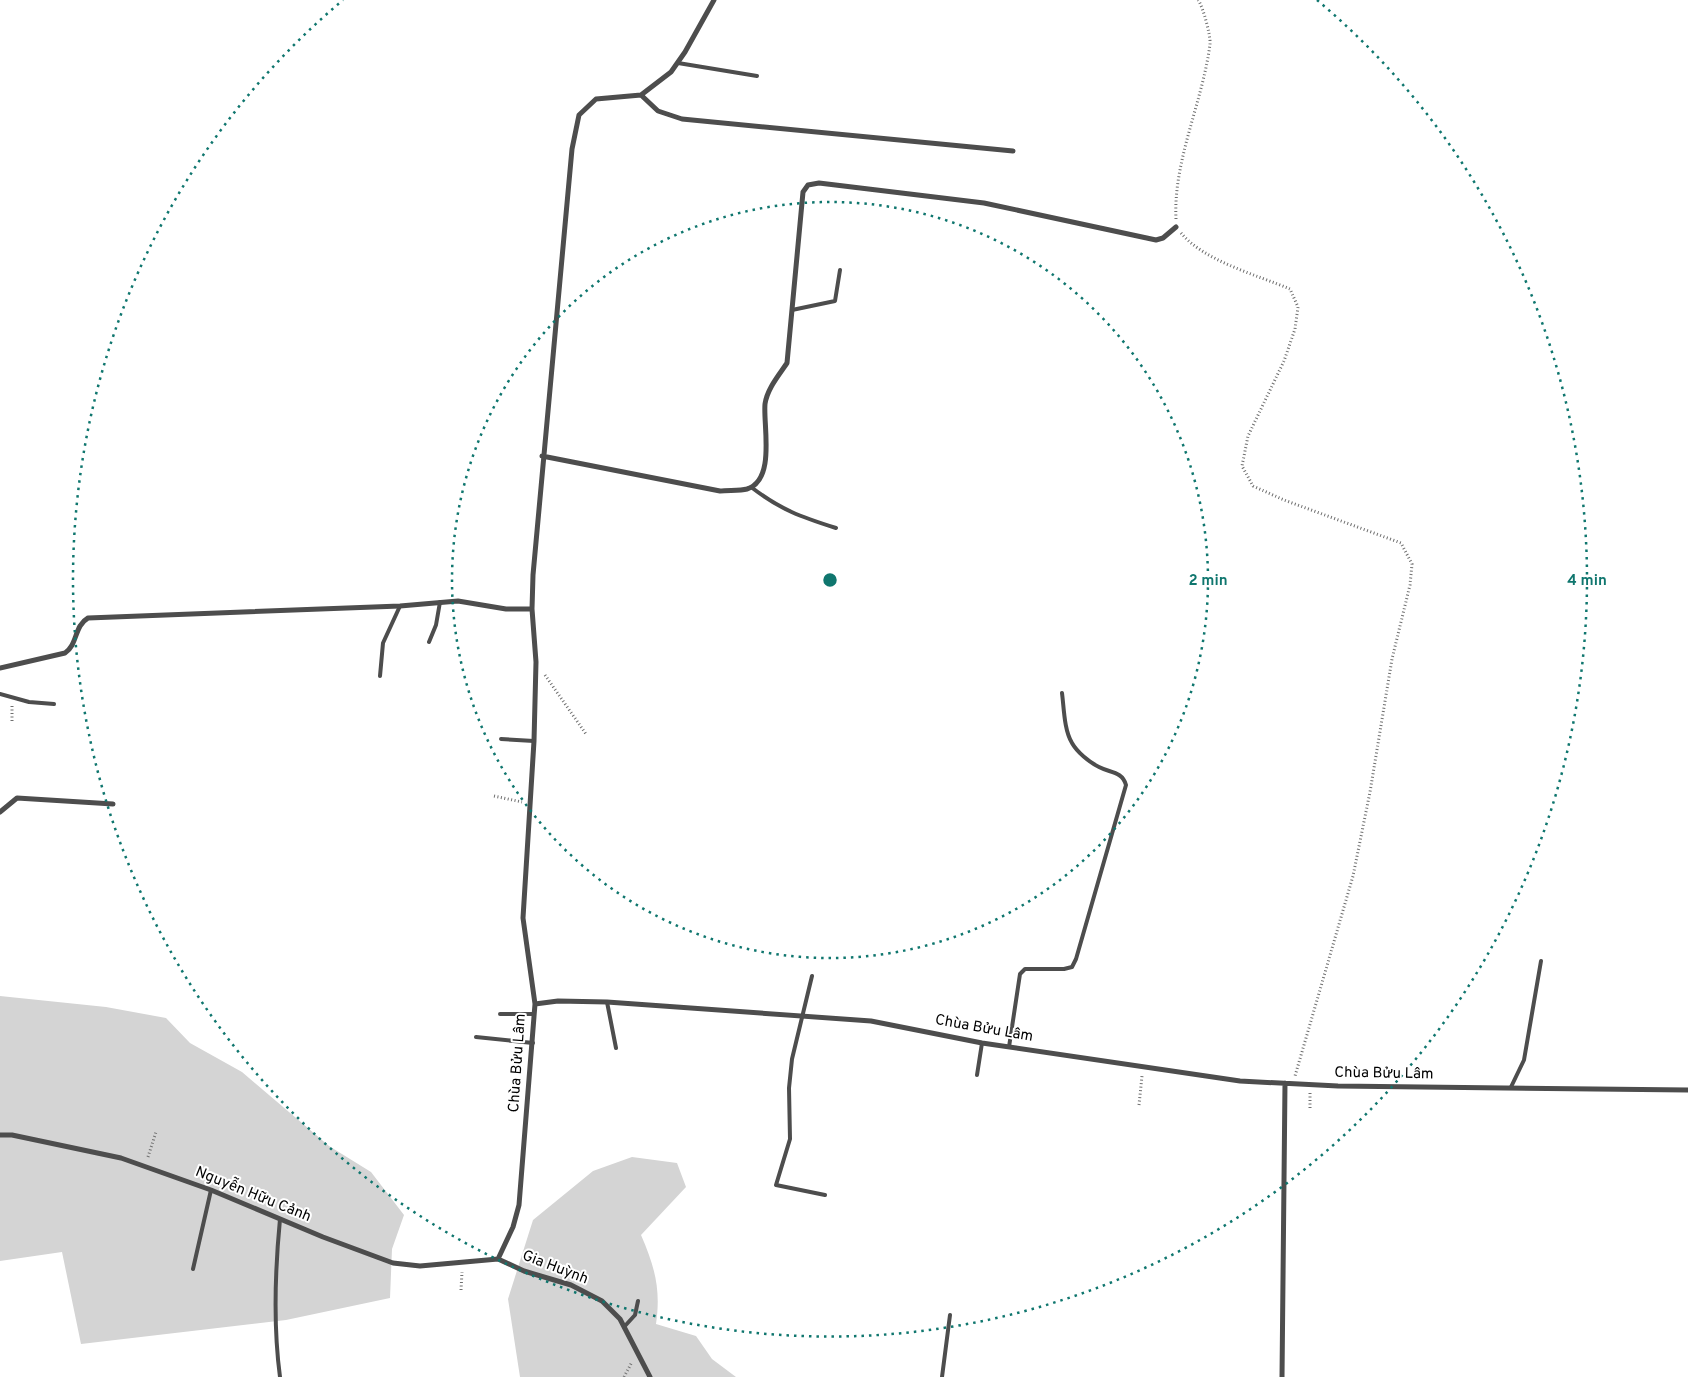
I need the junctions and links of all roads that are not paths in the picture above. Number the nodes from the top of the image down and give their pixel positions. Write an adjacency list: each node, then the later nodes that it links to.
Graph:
1 (714, 0): 2 (street)
2 (678, 63): 3 (lane); 4 (street)
3 (757, 76)
4 (641, 95): 5 (street); 9 (street)
5 (1013, 150)
6 (1176, 227): 8 (street)
7 (840, 270): 8 (lane)
8 (792, 310): 10 (street)
9 (542, 456): 10 (street); 14 (street)
10 (751, 486): 11 (lane)
11 (836, 528)
12 (440, 602): 13 (street); 14 (street); 15 (lane)
13 (400, 606): 16 (street); 17 (lane)
14 (532, 609): 22 (street)
15 (429, 642)
16 (0, 668)
17 (380, 676)
18 (1062, 693): 35 (lane)
19 (0, 694): 20 (lane)
20 (54, 704)
21 (502, 739): 22 (lane)
22 (534, 740): 28 (street)
23 (113, 804): 24 (street)
24 (0, 812)
25 (1540, 961): 39 (lane)
26 (812, 976): 31 (lane)
27 (607, 1002): 28 (street, Chùa Bửu Lâm); 31 (street, Chùa Bửu Lâm); 36 (lane)
28 (535, 1004): 30 (street, Chùa Bửu Lâm)
29 (500, 1014): 30 (lane)
30 (534, 1014): 33 (street, Chùa Bửu Lâm)
31 (804, 1016): 34 (street, Chùa Bửu Lâm); 43 (lane)
32 (476, 1037): 33 (lane)
33 (533, 1043): 45 (street, Chùa Bửu Lâm)
34 (982, 1043): 35 (street, Chùa Bửu Lâm); 37 (lane)
35 (1009, 1047): 38 (street, Chùa Bửu Lâm)
36 (616, 1048)
37 (977, 1075)
38 (1286, 1083): 39 (street, Chùa Bửu Lâm); 53 (street)
39 (1512, 1087): 40 (street, Chùa Bửu Lâm)
40 (1688, 1090)
41 (0, 1135): 42 (street, Nguyễn Hữu Cảnh)
42 (211, 1190): 44 (street, Nguyễn Hữu Cảnh); 46 (lane)
43 (825, 1194)
44 (280, 1219): 45 (street, Nguyễn Hữu Cảnh); 50 (lane)
45 (498, 1259): 49 (street, Gia Huỳnh)
46 (193, 1269)
47 (638, 1301): 49 (lane)
48 (950, 1315): 52 (lane)
49 (624, 1327): 51 (street, Gia Huỳnh)
50 (280, 1377)
51 (650, 1377)
52 (942, 1377)
53 (1282, 1377)

